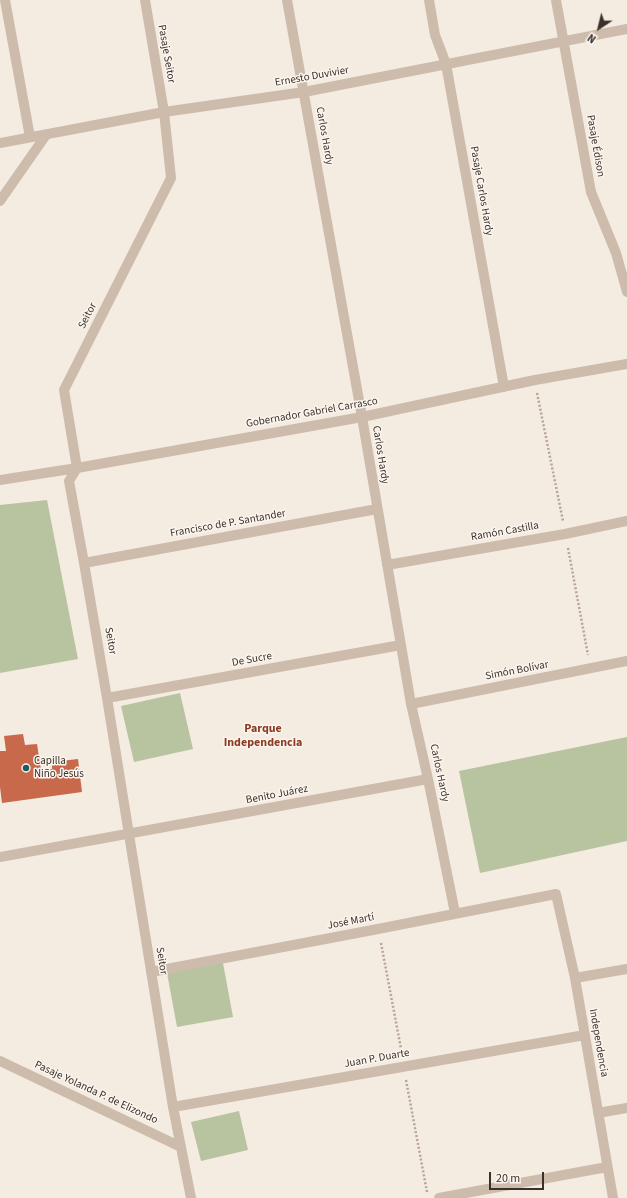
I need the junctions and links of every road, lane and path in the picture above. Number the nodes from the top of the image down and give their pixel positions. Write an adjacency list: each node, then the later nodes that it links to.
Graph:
1 (145, 0): 10 (street, Pasaje Seitor)
2 (287, 0): 9 (street, Carlos Hardy)
3 (429, 0): 8 (street, Pasaje Carlos Hardy)
4 (556, 0): 7 (street, Pasaje Édison)
5 (4, 5): 12 (street)
6 (627, 29): 7 (street, Ernesto Duvivier)
7 (563, 41): 8 (street, Ernesto Duvivier); 15 (street, Pasaje Édison)
8 (446, 64): 9 (street, Ernesto Duvivier); 17 (street, Pasaje Carlos Hardy)
9 (304, 92): 10 (street, Ernesto Duvivier); 18 (street, Carlos Hardy)
10 (164, 112): 11 (street, Ernesto Duvivier); 19 (street, Seitor)
11 (46, 135): 12 (street, Ernesto Duvivier); 14 (street)
12 (30, 137): 13 (street, Ernesto Duvivier)
13 (0, 143)
14 (0, 201)
15 (627, 292)
16 (627, 364): 17 (street, Gobernador Gabriel Carrasco)
17 (504, 387): 18 (street, Gobernador Gabriel Carrasco)
18 (362, 417): 19 (street, Gobernador Gabriel Carrasco); 21 (street, Carlos Hardy)
19 (77, 468): 20 (street, Gobernador Gabriel Carrasco); 23 (street, Seitor)
20 (0, 480)
21 (377, 509): 23 (street, Francisco de P. Santander); 24 (street, Carlos Hardy)
22 (627, 521): 24 (street, Ramón Castilla)
23 (84, 563): 27 (street, Seitor)
24 (387, 565): 25 (street, Carlos Hardy)
25 (401, 645): 27 (street, De Sucre); 28 (street, Carlos Hardy)
26 (627, 661): 28 (street, Simón Bolívar)
27 (107, 698): 30 (street, Seitor)
28 (411, 704): 29 (street, Carlos Hardy)
29 (428, 779): 30 (street, Benito Juárez); 33 (street, Carlos Hardy)
30 (130, 834): 31 (street, Benito Juárez); 35 (street, Seitor)
31 (0, 857)
32 (556, 894): 33 (street, José Martí); 36 (street, Independencia)
33 (455, 913): 35 (street, José Martí)
34 (627, 969): 36 (street)
35 (151, 972): 39 (street, Seitor)
36 (575, 978): 37 (street, Independencia)
37 (585, 1035): 39 (street, Juan P. Duarte); 41 (street, Independencia)
38 (0, 1061): 42 (street, Pasaje Yolanda P. de Elizondo)
39 (173, 1107): 42 (street, Seitor)
40 (627, 1108): 41 (street)
41 (598, 1113): 43 (street, Independencia)
42 (181, 1147): 44 (street, Seitor)
43 (607, 1167): 45 (street); 46 (street, Independencia)
44 (191, 1198)
45 (439, 1198)
46 (612, 1198)

